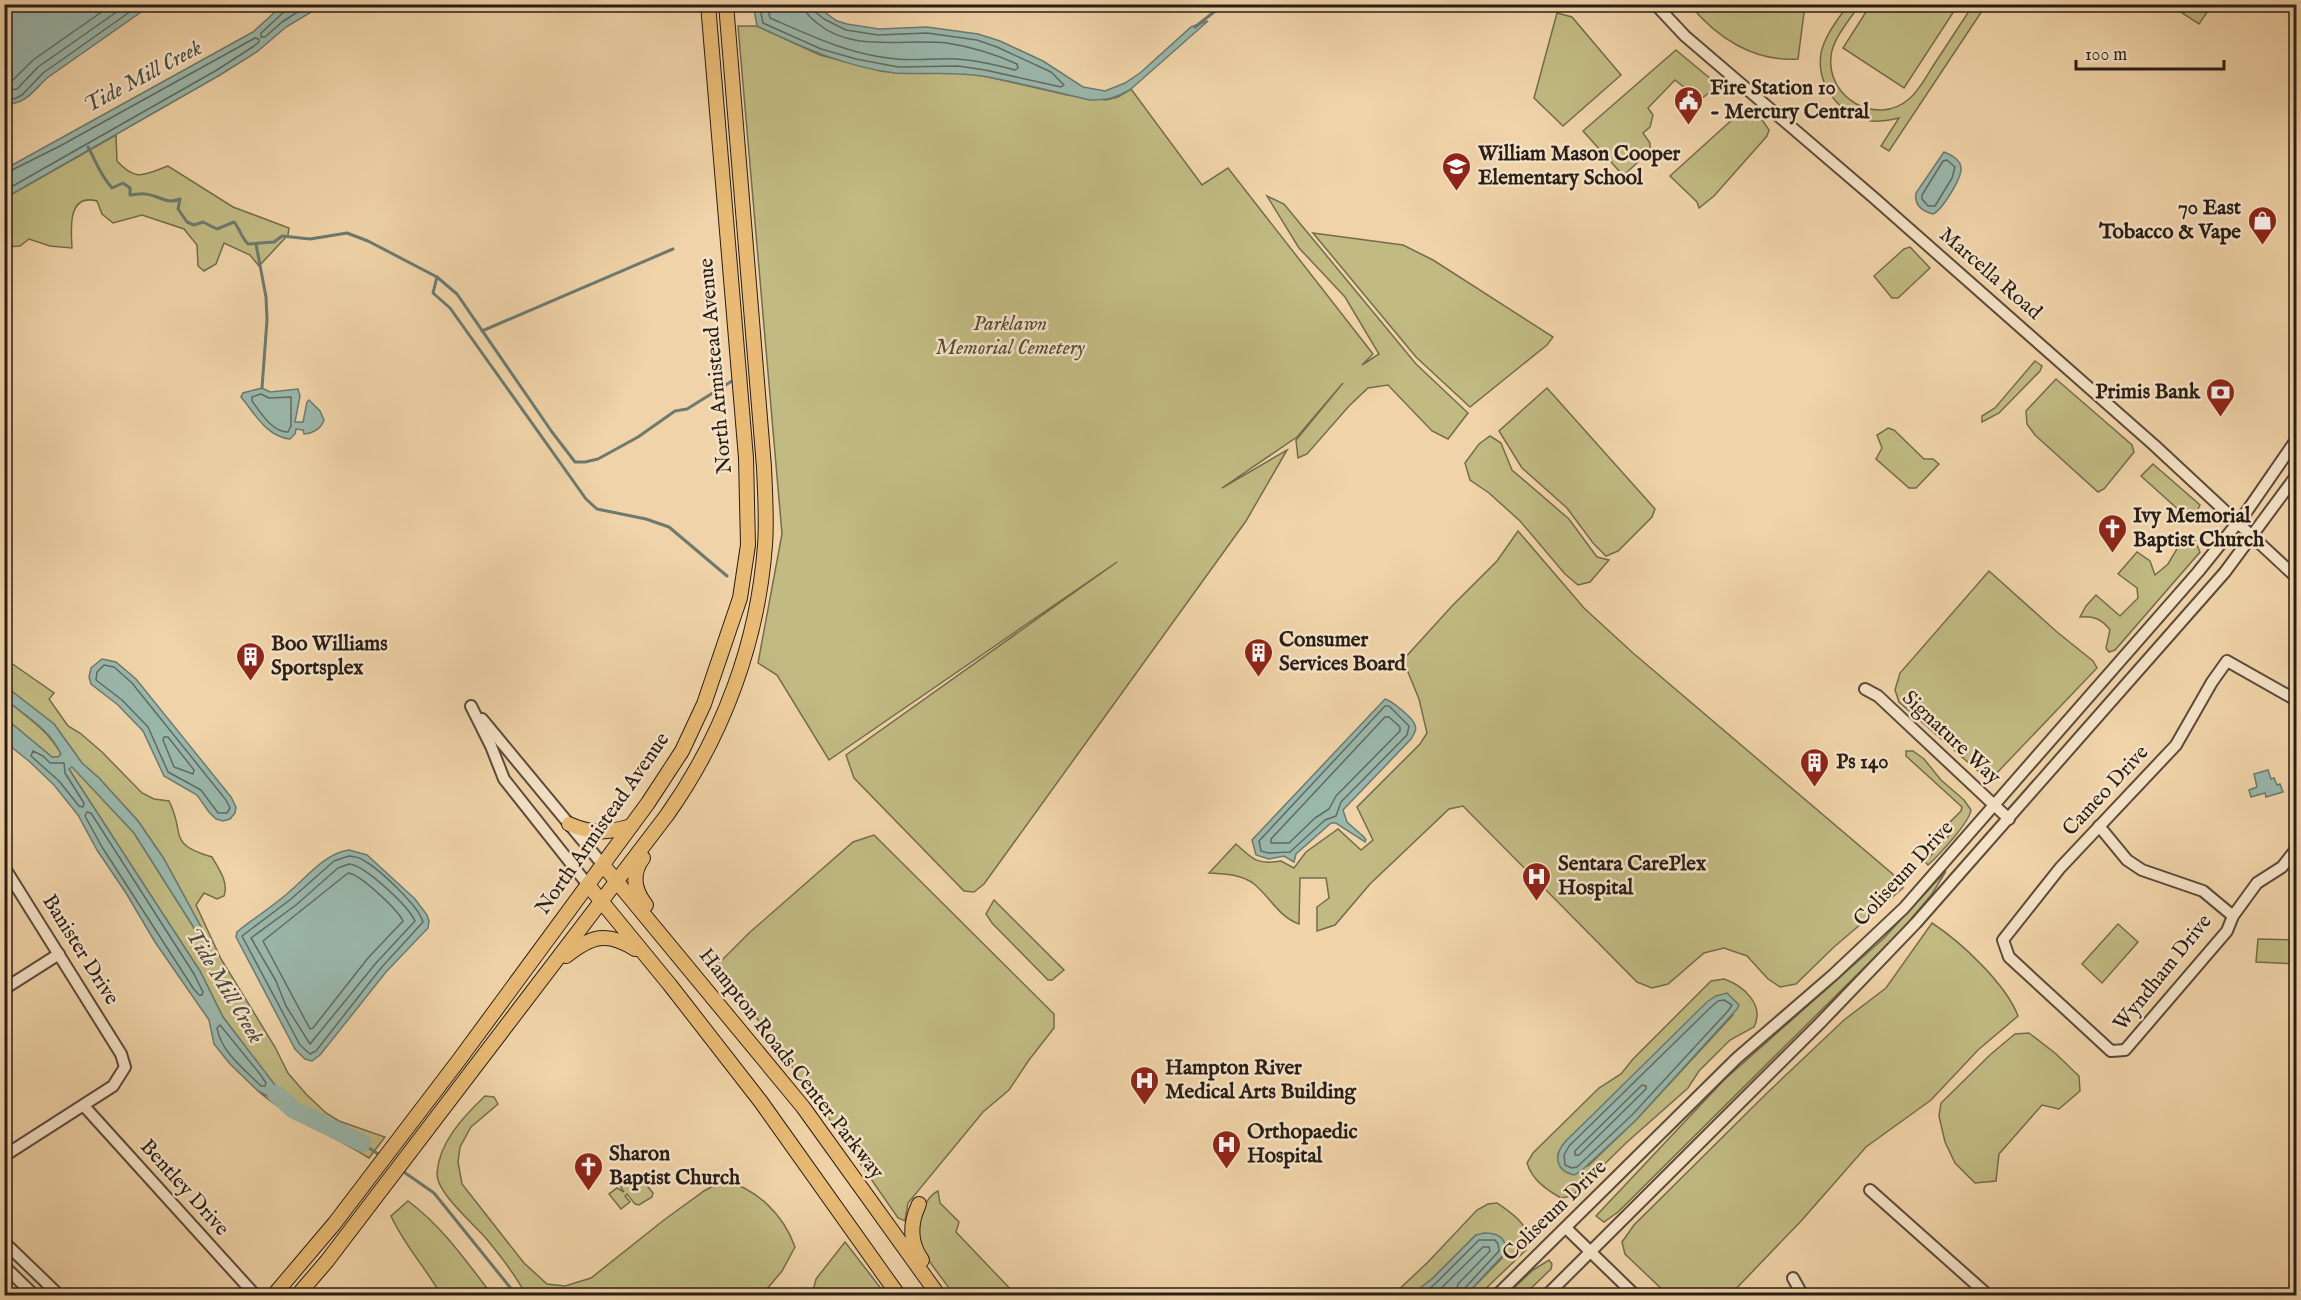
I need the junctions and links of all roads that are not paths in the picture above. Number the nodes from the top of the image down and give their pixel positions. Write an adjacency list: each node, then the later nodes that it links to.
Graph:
1 (708, 4): 14 (main road, North Armistead Avenue)
2 (726, 4): 16 (main road, North Armistead Avenue)
3 (1655, 4): 6 (street, Marcella Road)
4 (2296, 440): 6 (street, Coliseum Drive)
5 (2296, 476): 7 (street, Coliseum Drive)
6 (2239, 522): 7 (street, Marcella Road); 11 (street, Coliseum Drive)
7 (2254, 536): 8 (street, Marcella Road); 12 (street, Coliseum Drive)
8 (2296, 577)
9 (1865, 688): 11 (street, Signature Way)
10 (2296, 700): 15 (street, Cameo Drive)
11 (1994, 805): 12 (street, Signature Way); 34 (street, Coliseum Drive)
12 (2009, 819): 36 (street, Coliseum Drive)
13 (569, 824): 14 (main road); 18 (street); 21 (street)
14 (631, 826): 18 (main road, North Armistead Avenue)
15 (2099, 826): 23 (street); 24 (street, Cameo Drive)
16 (658, 827): 20 (main road, North Armistead Avenue); 29 (main road)
17 (2296, 849): 23 (street, Wyndham Drive)
18 (603, 865): 20 (main road, Hampton Roads Center Parkway); 21 (main road, North Armistead Avenue)
19 (4, 867): 25 (street, Banister Drive)
20 (617, 881): 22 (main road, North Armistead Avenue); 29 (main road, Hampton Roads Center Parkway)
21 (588, 885): 22 (main road); 39 (main road, North Armistead Avenue)
22 (601, 903): 26 (main road); 27 (main road, North Armistead Avenue)
23 (2233, 916): 24 (street, Wyndham Drive)
24 (2003, 940)
25 (59, 954): 28 (street); 30 (street, Banister Drive)
26 (645, 955): 27 (main road); 44 (main road)
27 (549, 970): 43 (main road, North Armistead Avenue)
28 (4, 988)
29 (728, 1015): 45 (main road, Hampton Roads Center Parkway)
30 (84, 1106): 31 (street); 42 (street, Bentley Drive)
31 (4, 1156)
32 (1870, 1190): 51 (street)
33 (919, 1204): 46 (main road)
34 (1566, 1228): 36 (street); 47 (street, Coliseum Drive)
35 (4, 1242): 41 (street)
36 (1590, 1251): 48 (street, Coliseum Drive); 49 (street)
37 (4, 1266): 40 (street)
38 (1793, 1278): 50 (street)
39 (281, 1293)
40 (35, 1296)
41 (60, 1296)
42 (256, 1296)
43 (297, 1296)
44 (899, 1296)
45 (939, 1296)
46 (947, 1296)
47 (1497, 1296)
48 (1546, 1296)
49 (1636, 1296)
50 (1803, 1296)
51 (1989, 1296)

